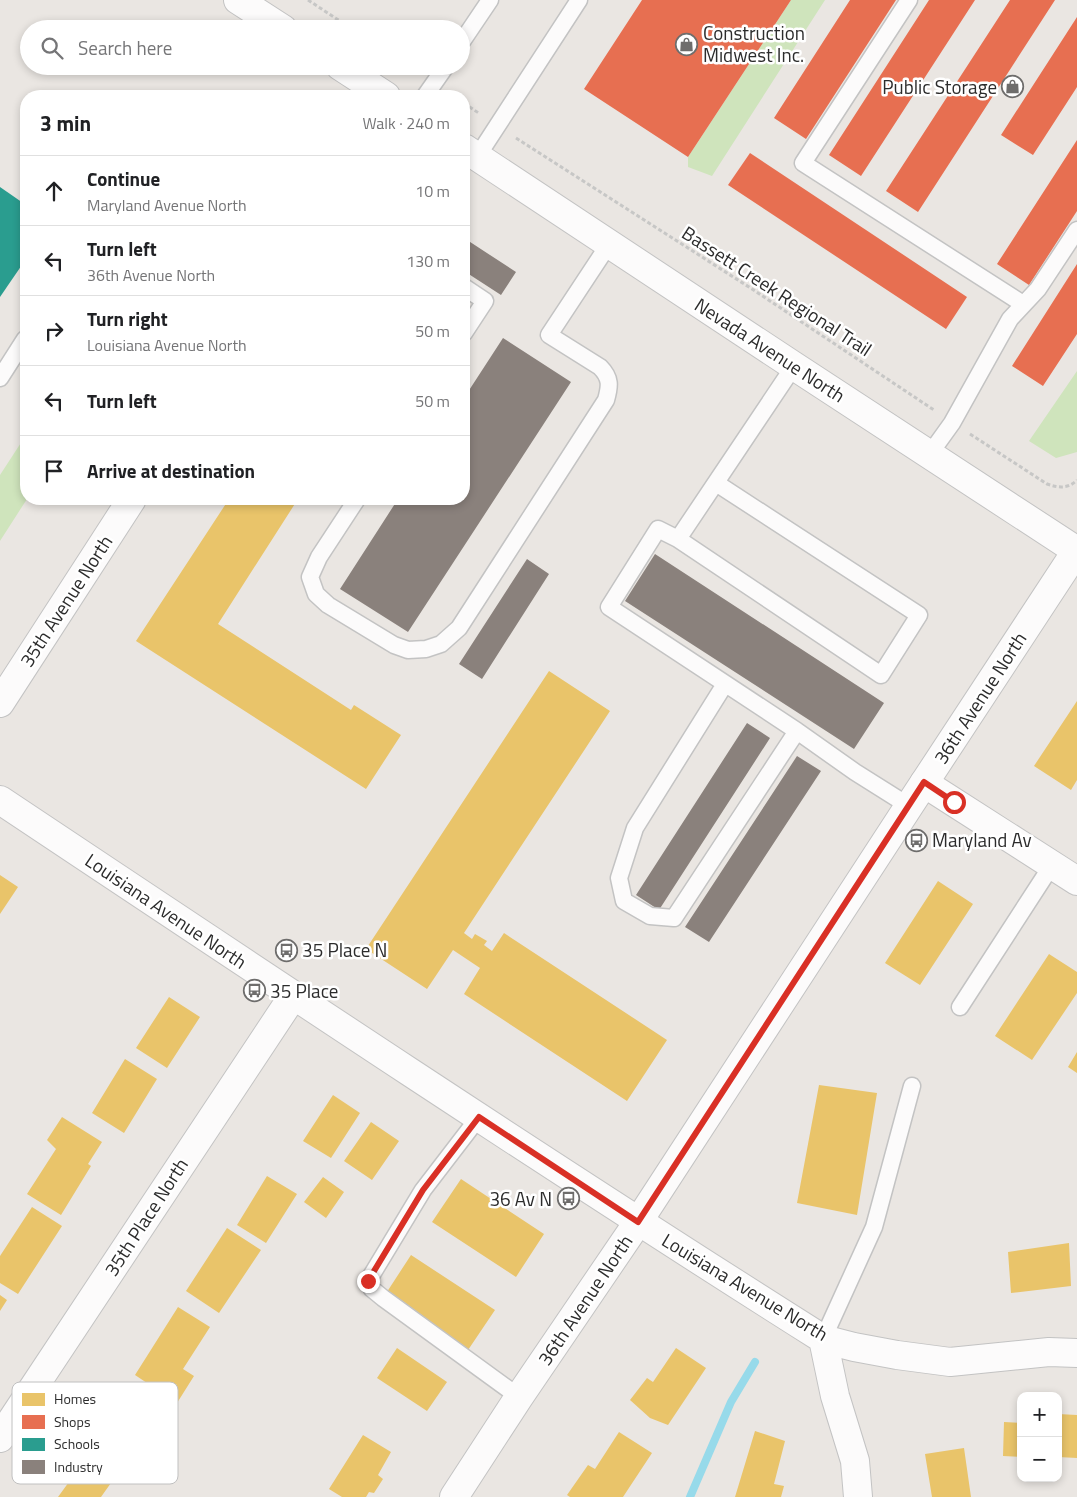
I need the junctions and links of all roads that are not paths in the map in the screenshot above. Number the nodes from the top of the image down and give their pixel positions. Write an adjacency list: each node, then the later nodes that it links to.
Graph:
1 (238, 0): 5 (street)
2 (490, 0): 6 (lane)
3 (579, 0): 11 (lane)
4 (909, 0): 15 (lane)
5 (268, 20)
6 (470, 30)
7 (354, 75): 9 (street)
8 (440, 75): 10 (lane)
9 (377, 90)
10 (429, 90)
11 (470, 152): 13 (street, Nevada Avenue North)
12 (1077, 230): 15 (lane)
13 (609, 244): 18 (street, Nevada Avenue North); 23 (lane)
14 (470, 291): 16 (lane)
15 (1023, 304): 20 (lane)
16 (470, 323)
17 (20, 347): 19 (lane)
18 (794, 366): 20 (street, Nevada Avenue North); 21 (lane)
19 (0, 378)
20 (929, 455): 25 (street, Nevada Avenue North)
21 (716, 483): 24 (lane); 24 (lane)
22 (128, 505): 27 (street, 35th Avenue North)
23 (353, 505)
24 (678, 540): 26 (lane)
25 (1077, 551): 29 (street, 36th Avenue North)
26 (726, 684): 28 (lane); 28 (lane)
27 (0, 703)
28 (796, 731): 31 (lane)
29 (924, 782): 31 (street, 36th Avenue North); 32 (street)
30 (0, 800): 34 (street, Louisiana Avenue North)
31 (908, 806): 38 (street, 36th Avenue North)
32 (1052, 866): 33 (street); 35 (lane)
33 (1076, 880)
34 (293, 996): 37 (street, Louisiana Avenue North); 41 (street, 35th Place North)
35 (960, 1007)
36 (912, 1086): 39 (lane)
37 (479, 1117): 38 (street, Louisiana Avenue North); 42 (lane)
38 (638, 1222): 39 (street, Louisiana Avenue North); 42 (street, 36th Avenue North)
39 (823, 1339): 40 (street, Louisiana Avenue North); 46 (street)
40 (1077, 1353)
41 (37, 1382)
42 (519, 1397): 45 (street, 36th Avenue North)
43 (12, 1420): 44 (street, 35th Place North)
44 (0, 1438)
45 (454, 1497)
46 (858, 1497)

